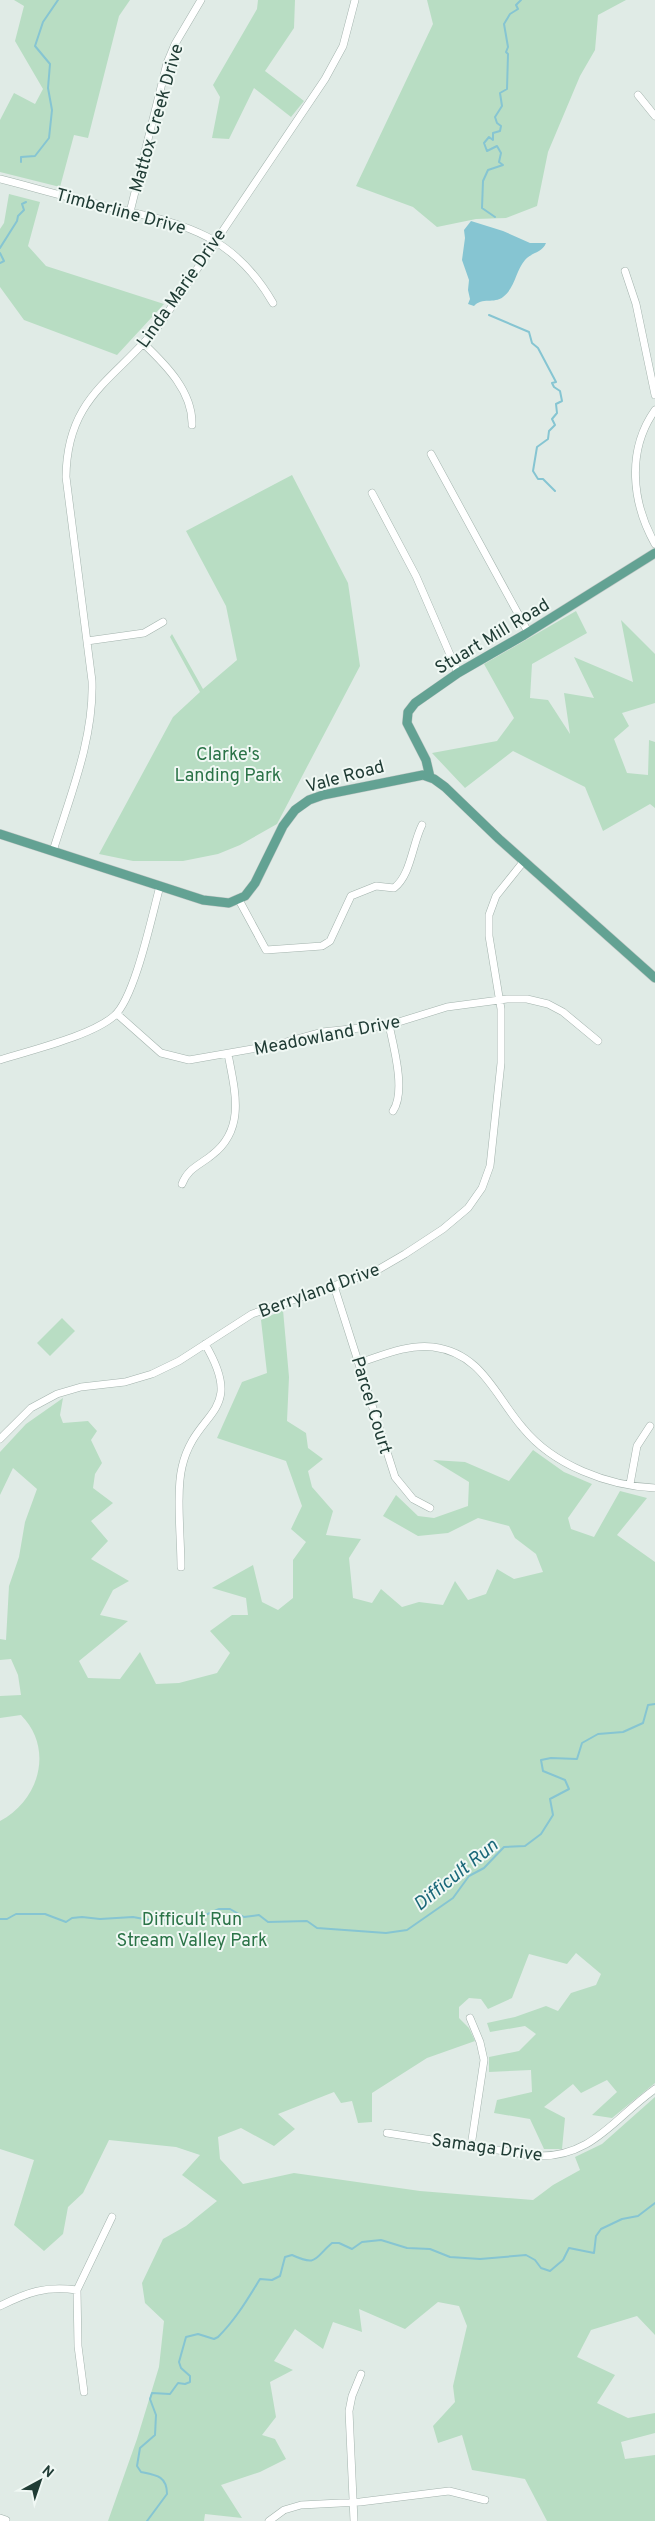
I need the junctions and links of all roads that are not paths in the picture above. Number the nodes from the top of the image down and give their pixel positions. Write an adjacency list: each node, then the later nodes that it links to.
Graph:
1 (201, 0): 6 (street, Mattox Creek Drive)
2 (355, 0): 7 (street, Linda Marie Drive)
3 (638, 95): 4 (street)
4 (655, 116)
5 (0, 179): 6 (street, Timberline Drive)
6 (130, 212): 7 (street, Timberline Drive)
7 (216, 240): 9 (street, Timberline Drive); 10 (street, Linda Marie Drive)
8 (626, 271): 11 (street)
9 (273, 303)
10 (144, 344): 13 (street); 20 (street, Linda Marie Drive)
11 (655, 395)
12 (655, 410): 16 (street)
13 (192, 425)
14 (431, 454): 19 (street)
15 (372, 493): 21 (street)
16 (655, 544)
17 (655, 553): 19 (main road, Stuart Mill Road)
18 (163, 622): 20 (street)
19 (528, 632): 21 (main road, Stuart Mill Road)
20 (87, 641): 25 (street, Linda Marie Drive)
21 (458, 673): 22 (main road, Stuart Mill Road)
22 (430, 777): 26 (main road); 28 (main road, Vale Road)
23 (422, 825): 28 (street)
24 (0, 834): 25 (main road)
25 (53, 851): 27 (main road)
26 (524, 861): 29 (main road); 30 (street, Berryland Drive)
27 (160, 886): 28 (main road); 31 (street)
28 (239, 900)
29 (655, 978)
30 (501, 1000): 32 (street, Meadowland Drive); 33 (street, Meadowland Drive); 38 (street, Berryland Drive)
31 (117, 1014): 34 (street, Meadowland Drive); 35 (street)
32 (389, 1025): 34 (street, Meadowland Drive); 36 (street)
33 (598, 1041)
34 (228, 1054): 37 (street)
35 (0, 1060)
36 (393, 1111)
37 (182, 1184)
38 (334, 1286): 39 (street, Berryland Drive); 40 (street, Parcel Court)
39 (205, 1344): 42 (street, Berryland Drive); 46 (street)
40 (359, 1363): 43 (street); 45 (street, Parcel Court)
41 (650, 1426): 43 (street)
42 (0, 1439)
43 (630, 1484): 44 (street)
44 (655, 1488)
45 (430, 1508)
46 (181, 1567)
47 (470, 2018): 50 (street)
48 (655, 2089): 50 (street, Samaga Drive)
49 (387, 2134): 50 (street, Samaga Drive)
50 (471, 2146)
51 (112, 2217): 52 (street)
52 (77, 2290): 53 (street); 55 (street)
53 (0, 2306)
54 (361, 2374): 57 (street)
55 (84, 2392)
56 (485, 2500): 57 (street)
57 (353, 2502): 58 (street); 59 (street)
58 (268, 2521)
59 (354, 2521)

